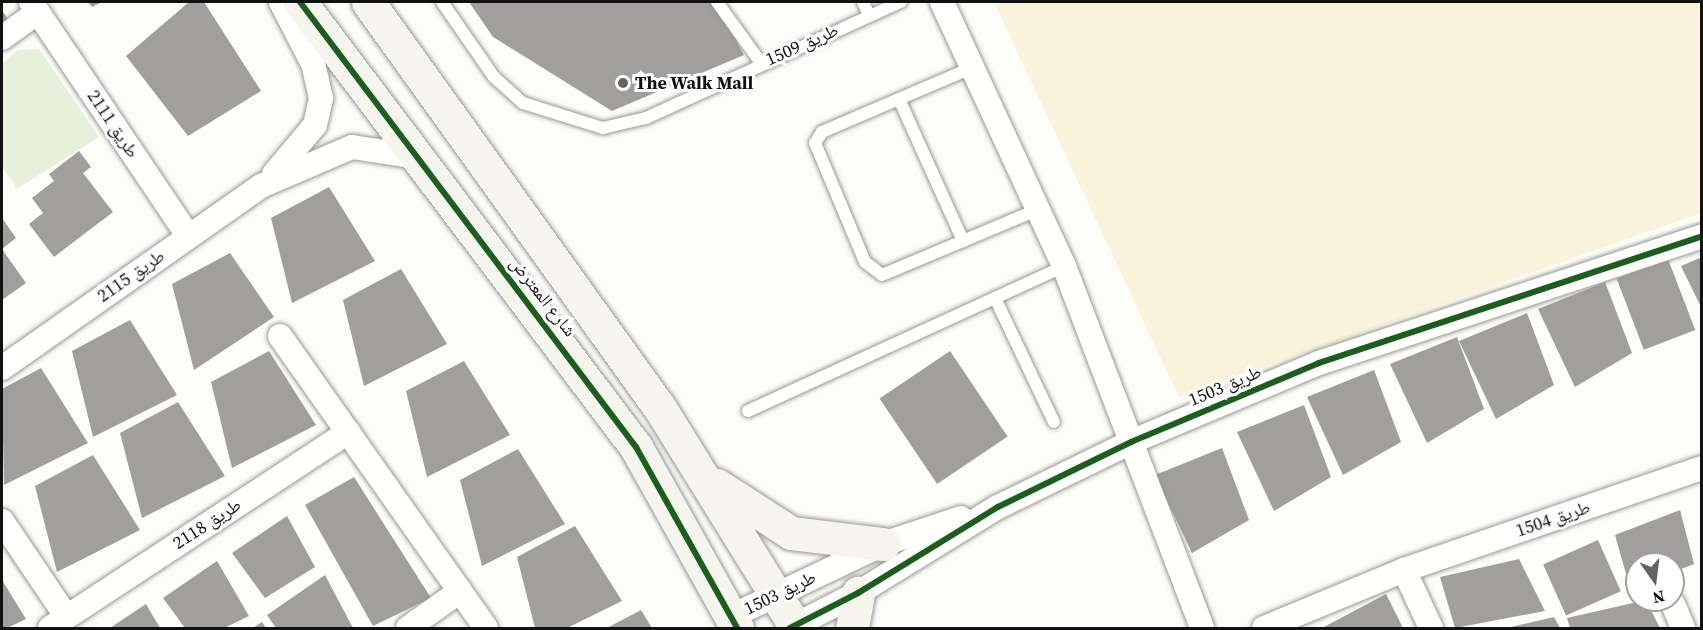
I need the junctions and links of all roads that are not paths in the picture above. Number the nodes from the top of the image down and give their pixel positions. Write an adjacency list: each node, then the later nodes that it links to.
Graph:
1 (281, 2): 18 (street, طريق 2115)
2 (300, 2): 17 (street, شارع المعترض)
3 (368, 2): 15 (street, شارع المعترض)
4 (385, 2): 15 (lane)
5 (442, 2): 13 (lane, طريق 1509)
6 (717, 2): 13 (lane)
7 (863, 2): 11 (lane)
8 (901, 2): 11 (lane, طريق 1509)
9 (942, 2): 14 (street)
10 (34, 7): 12 (street, طريق 2111); 20 (street, طريق 2111)
11 (869, 15): 13 (lane, طريق 1509)
12 (2, 38)
13 (761, 63)
14 (969, 69): 16 (lane); 19 (street)
15 (420, 73): 32 (street, شارع المعترض)
16 (900, 99): 22 (lane); 22 (lane)
17 (412, 156): 18 (street, طريق 2115); 42 (street, شارع المعترض)
18 (261, 186): 20 (street, طريق 2115)
19 (1037, 210): 22 (lane); 23 (street)
20 (188, 236): 26 (street, طريق 2115)
21 (1701, 236): 30 (street, طريق 1503)
22 (963, 241)
23 (1064, 266): 24 (lane); 30 (street)
24 (995, 298): 27 (lane); 28 (lane)
25 (280, 336): 29 (street)
26 (2, 368)
27 (748, 411)
28 (1054, 422)
29 (348, 432): 37 (street); 41 (street, طريق 2118)
30 (1131, 442): 33 (street, طريق 1503); 47 (street)
31 (1701, 468): 36 (street, طريق 1504)
32 (704, 476): 35 (street); 38 (street, شارع المعترض)
33 (998, 507): 35 (street, طريق 1503); 39 (street, طريق 1503)
34 (2, 521): 41 (street, طريق 2118)
35 (883, 544): 38 (street, طريق 1503)
36 (1404, 570): 48 (street, طريق 1504); 49 (street)
37 (460, 591): 43 (street); 44 (street)
38 (776, 593): 42 (street, طريق 1503); 45 (street, شارع المعترض)
39 (858, 593): 45 (street, طريق 1503); 46 (street)
40 (1676, 612): 50 (street)
41 (58, 622)
42 (734, 623)
43 (408, 628)
44 (486, 628)
45 (794, 628)
46 (852, 628)
47 (1202, 628)
48 (1264, 628)
49 (1431, 628)
50 (1683, 628)

